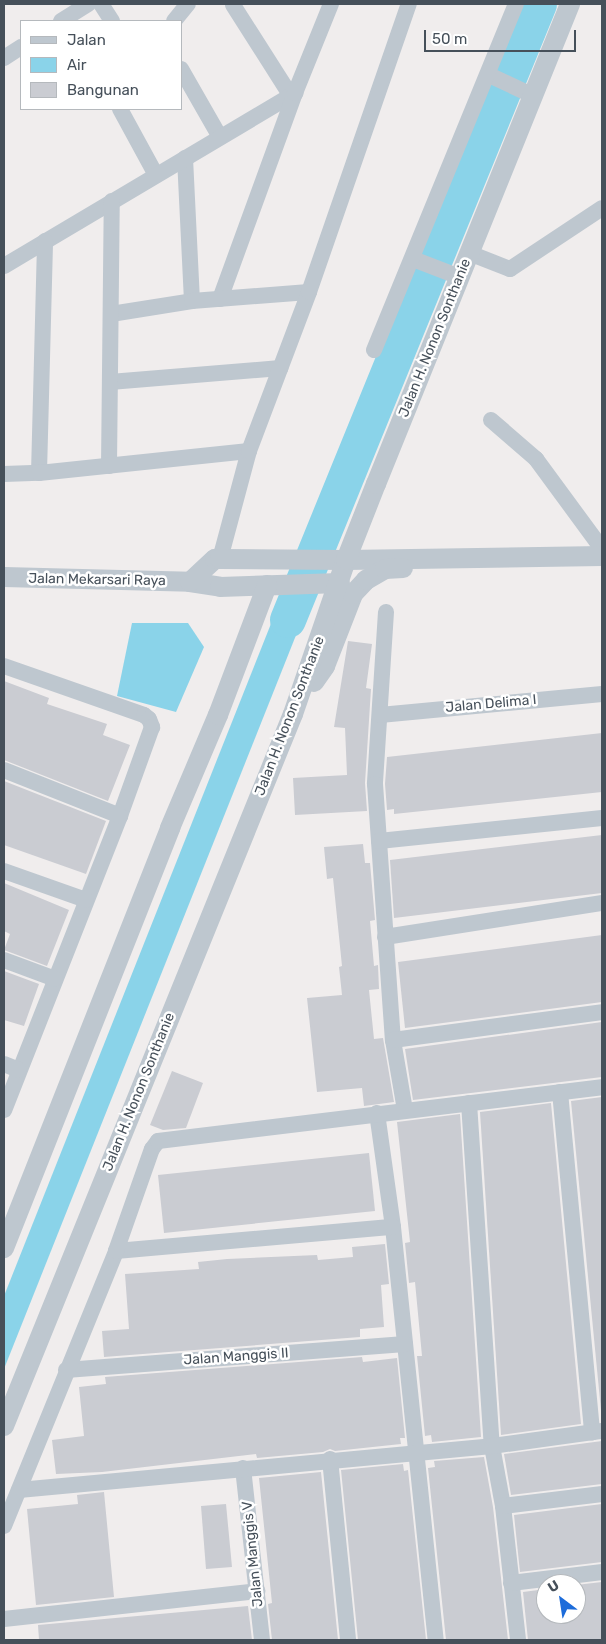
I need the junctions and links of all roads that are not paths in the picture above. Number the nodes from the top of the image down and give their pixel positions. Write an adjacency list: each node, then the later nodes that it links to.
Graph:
1 (88, 4): 9 (street)
2 (101, 4): 10 (street)
3 (188, 4): 11 (street)
4 (331, 4): 17 (street)
5 (409, 4): 29 (street)
6 (516, 4): 15 (street)
7 (570, 4): 16 (street, Jalan H. Nonon Sonthanie)
8 (233, 5): 17 (street)
9 (63, 20)
10 (111, 20)
11 (175, 20)
12 (20, 48): 13 (street)
13 (4, 58)
14 (182, 71): 19 (street)
15 (490, 76): 16 (street); 26 (street)
16 (528, 93): 25 (street, Jalan H. Nonon Sonthanie)
17 (293, 94): 19 (street); 30 (street)
18 (121, 110): 21 (street)
19 (220, 137): 20 (street)
20 (185, 158): 21 (street); 31 (street)
21 (156, 175): 22 (street)
22 (112, 202): 24 (street); 32 (street)
23 (602, 208): 25 (street)
24 (45, 241): 27 (street); 39 (street)
25 (469, 253): 28 (street, Jalan H. Nonon Sonthanie)
26 (416, 259): 28 (street); 33 (street)
27 (4, 266)
28 (453, 274): 45 (street, Jalan H. Nonon Sonthanie)
29 (308, 292): 30 (street); 34 (street)
30 (220, 298): 31 (street)
31 (192, 301): 32 (street)
32 (111, 314): 35 (street)
33 (374, 350)
34 (280, 368): 35 (street); 37 (street)
35 (110, 382): 38 (street)
36 (491, 420): 41 (street)
37 (249, 451): 38 (street); 44 (street)
38 (109, 466): 39 (street)
39 (39, 473): 40 (street)
40 (4, 474)
41 (602, 549)
42 (602, 556): 43 (street)
43 (436, 558): 45 (street); 53 (street)
44 (224, 559): 45 (street); 47 (street)
45 (342, 560): 48 (street, Jalan H. Nonon Sonthanie)
46 (4, 577): 47 (street, Jalan Mekarsari Raya)
47 (190, 582): 49 (street, Jalan Mekarsari Raya)
48 (332, 584): 49 (street, Jalan Mekarsari Raya); 53 (street, Jalan H. Nonon Sonthanie)
49 (266, 585): 75 (street)
50 (386, 612): 54 (street)
51 (4, 667): 56 (street)
52 (602, 694): 54 (street, Jalan Delima I)
53 (293, 714): 79 (street, Jalan H. Nonon Sonthanie)
54 (380, 715): 58 (street)
55 (4, 770): 56 (street)
56 (120, 816): 60 (street)
57 (602, 818): 58 (street)
58 (378, 841): 62 (street)
59 (4, 871): 60 (street)
60 (86, 900): 64 (street)
61 (602, 903): 62 (street)
62 (385, 937): 66 (street)
63 (4, 960): 64 (street)
64 (55, 978): 67 (street)
65 (602, 1012): 66 (street)
66 (393, 1040): 72 (street)
67 (11, 1067): 71 (street)
68 (602, 1087): 69 (street)
69 (560, 1092): 70 (street); 80 (street)
70 (469, 1103): 72 (street); 81 (street)
71 (4, 1110)
72 (405, 1110): 73 (street)
73 (377, 1113): 74 (street); 76 (street)
74 (393, 1227): 76 (street); 77 (street)
75 (4, 1248)
76 (116, 1251): 78 (street)
77 (405, 1344): 78 (street, Jalan Manggis II); 82 (street)
78 (66, 1370): 85 (street)
79 (4, 1426)
80 (597, 1432): 81 (street)
81 (492, 1446): 82 (street); 87 (street)
82 (416, 1453): 83 (street); 95 (street)
83 (330, 1459): 84 (street); 94 (street)
84 (243, 1468): 85 (street); 91 (street, Jalan Manggis V)
85 (19, 1490): 88 (street)
86 (602, 1494): 87 (street)
87 (503, 1506): 90 (street)
88 (4, 1526)
89 (602, 1572): 90 (street)
90 (511, 1583): 96 (street)
91 (257, 1591): 92 (street); 93 (street, Jalan Manggis V)
92 (4, 1619)
93 (262, 1640)
94 (348, 1640)
95 (436, 1640)
96 (518, 1640)

